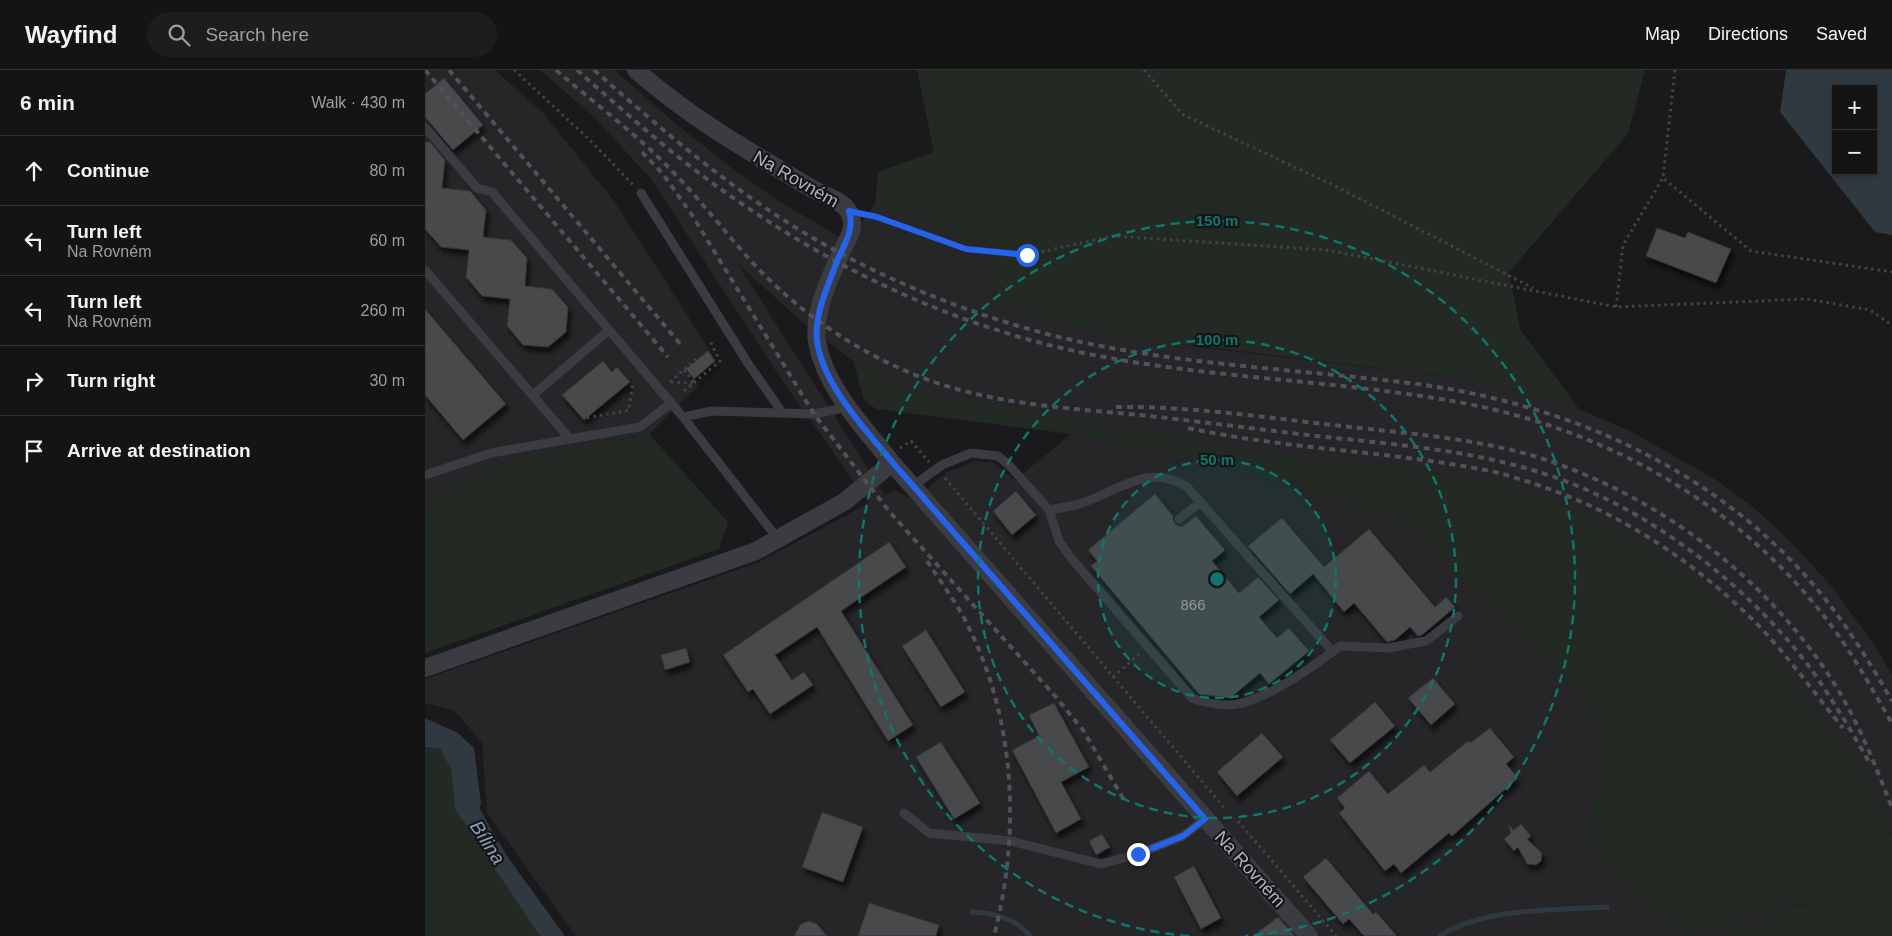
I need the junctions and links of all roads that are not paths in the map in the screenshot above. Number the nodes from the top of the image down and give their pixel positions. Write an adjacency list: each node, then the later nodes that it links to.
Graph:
1 (636, 70): 8 (street, Na Rovném)
2 (425, 127): 5 (lane)
3 (641, 193): 9 (lane)
4 (425, 270): 6 (lane)
5 (609, 330): 6 (lane); 7 (lane)
6 (533, 395): 11 (lane)
7 (671, 403): 10 (lane); 11 (lane)
8 (848, 407): 9 (lane); 12 (street, Na Rovném)
9 (782, 412): 10 (lane)
10 (683, 417): 18 (lane)
11 (570, 439): 13 (lane)
12 (896, 456): 14 (street, Na Rovném); 18 (street)
13 (425, 475)
14 (913, 486): 16 (lane); 23 (street, Na Rovném)
15 (1201, 502): 16 (lane); 17 (lane); 20 (lane)
16 (1049, 510): 20 (lane)
17 (1179, 519)
18 (778, 539): 21 (street)
19 (1458, 616): 20 (lane)
20 (1332, 651)
21 (425, 668)
22 (903, 813): 23 (lane)
23 (1205, 819): 24 (street, Na Rovném)
24 (1309, 936)

